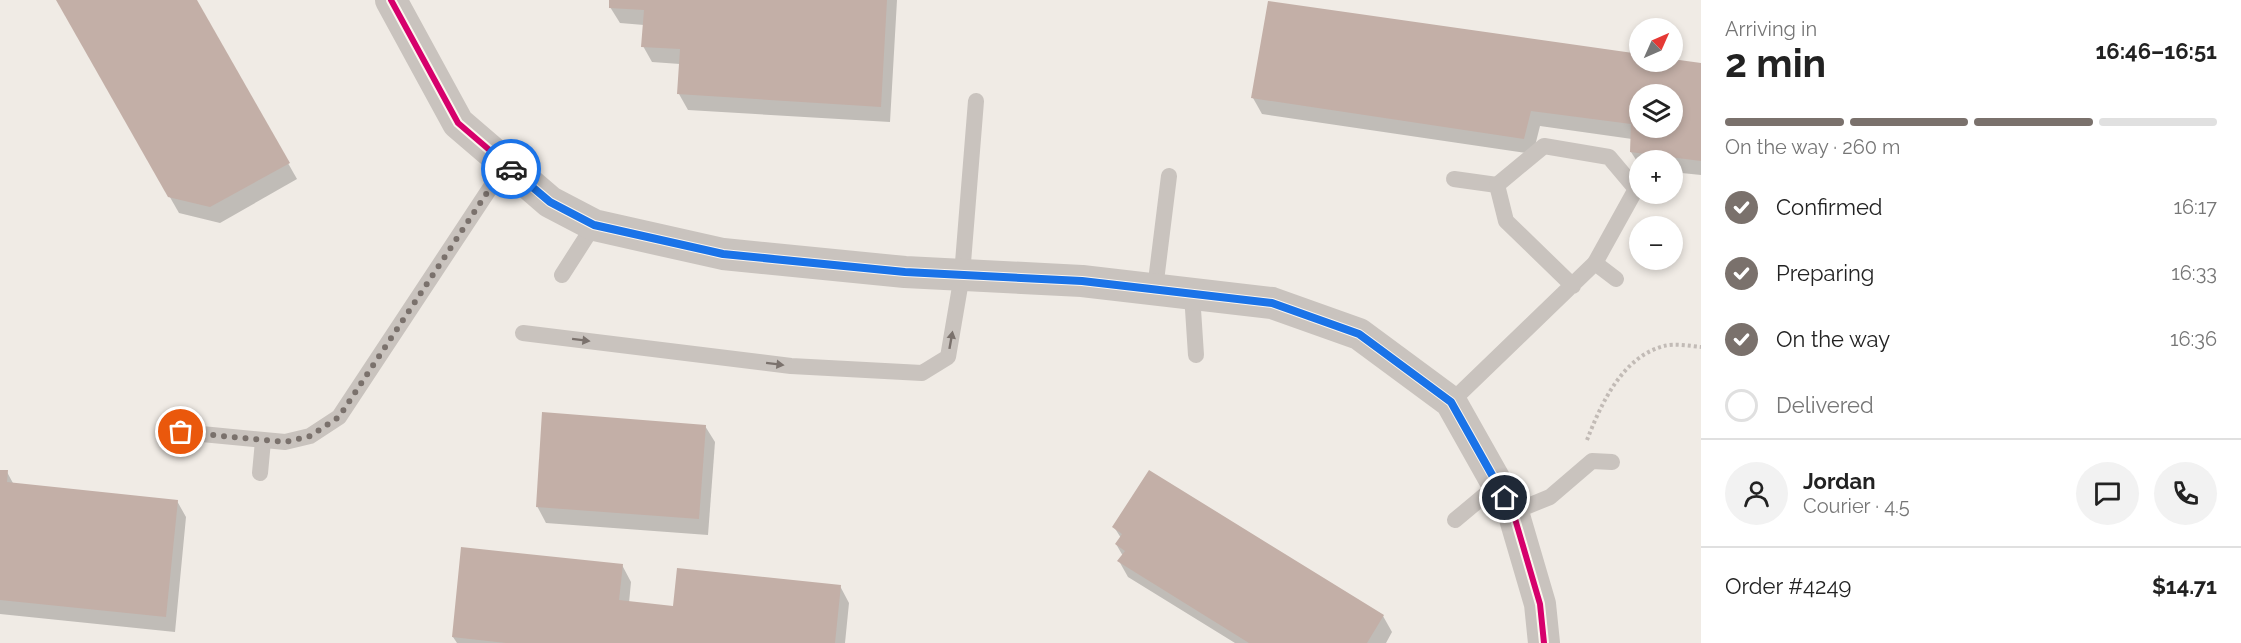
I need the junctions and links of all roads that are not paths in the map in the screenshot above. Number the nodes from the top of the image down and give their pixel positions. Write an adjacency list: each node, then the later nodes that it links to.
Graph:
1 (391, 0): 3 (street)
2 (976, 101): 12 (lane)
3 (506, 164): 9 (street); 21 (lane)
4 (1169, 176): 15 (lane)
5 (1454, 179): 7 (lane)
6 (1629, 179): 7 (lane)
7 (1497, 184): 14 (lane)
8 (1629, 204): 10 (lane)
9 (594, 225): 11 (lane); 12 (street)
10 (1595, 263): 13 (lane); 14 (lane)
11 (561, 275)
12 (962, 275): 15 (street); 17 (lane, one-way to 12)
13 (1616, 279)
14 (1573, 286): 19 (lane)
15 (1155, 289): 16 (street)
16 (1192, 294): 18 (lane); 19 (street)
17 (523, 333)
18 (1196, 356)
19 (1451, 402): 24 (street)
20 (181, 432): 21 (lane)
21 (263, 441): 23 (lane)
22 (1612, 462): 25 (lane)
23 (260, 473)
24 (1497, 484): 25 (street); 26 (lane)
25 (1513, 512): 27 (street)
26 (1455, 520)
27 (1544, 643)

